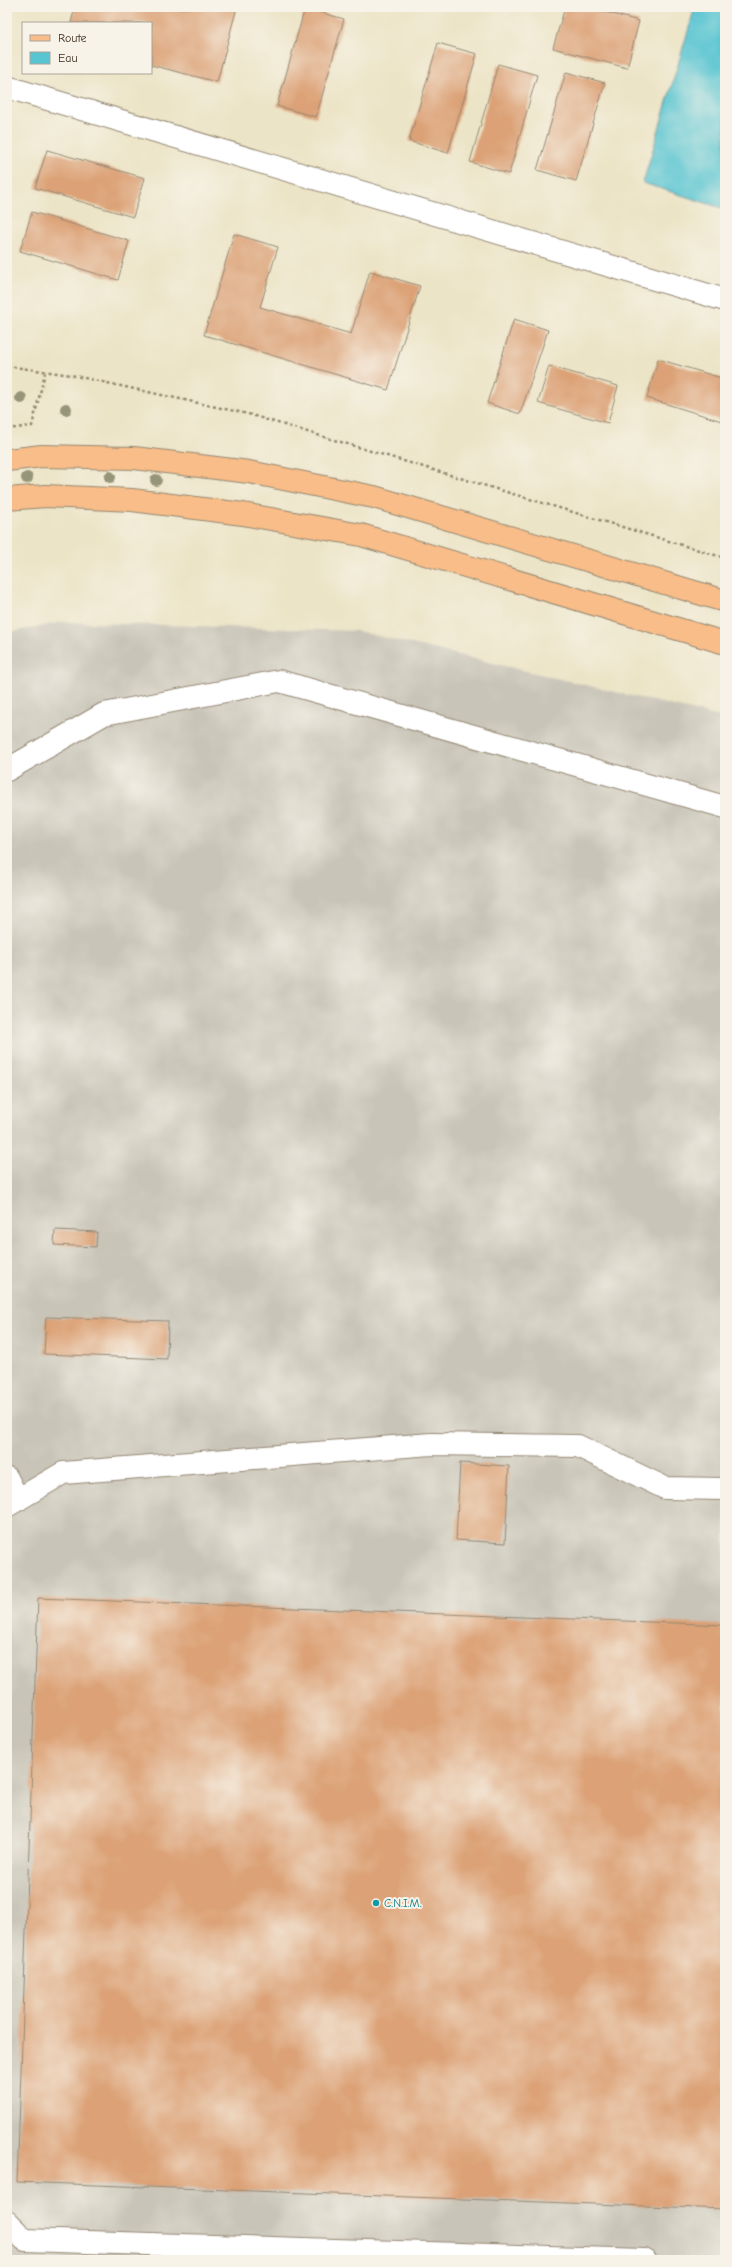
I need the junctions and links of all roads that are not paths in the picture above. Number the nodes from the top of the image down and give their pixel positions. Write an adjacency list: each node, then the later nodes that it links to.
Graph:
1 (7, 87): 2 (street)
2 (725, 300)
3 (7, 460): 5 (main road)
4 (7, 499): 6 (main road)
5 (725, 601)
6 (725, 643)
7 (7, 770): 8 (street)
8 (725, 807)
9 (7, 1478): 11 (street)
10 (725, 1489): 11 (street)
11 (12, 1503)
12 (7, 2222): 13 (street)
13 (644, 2260)

